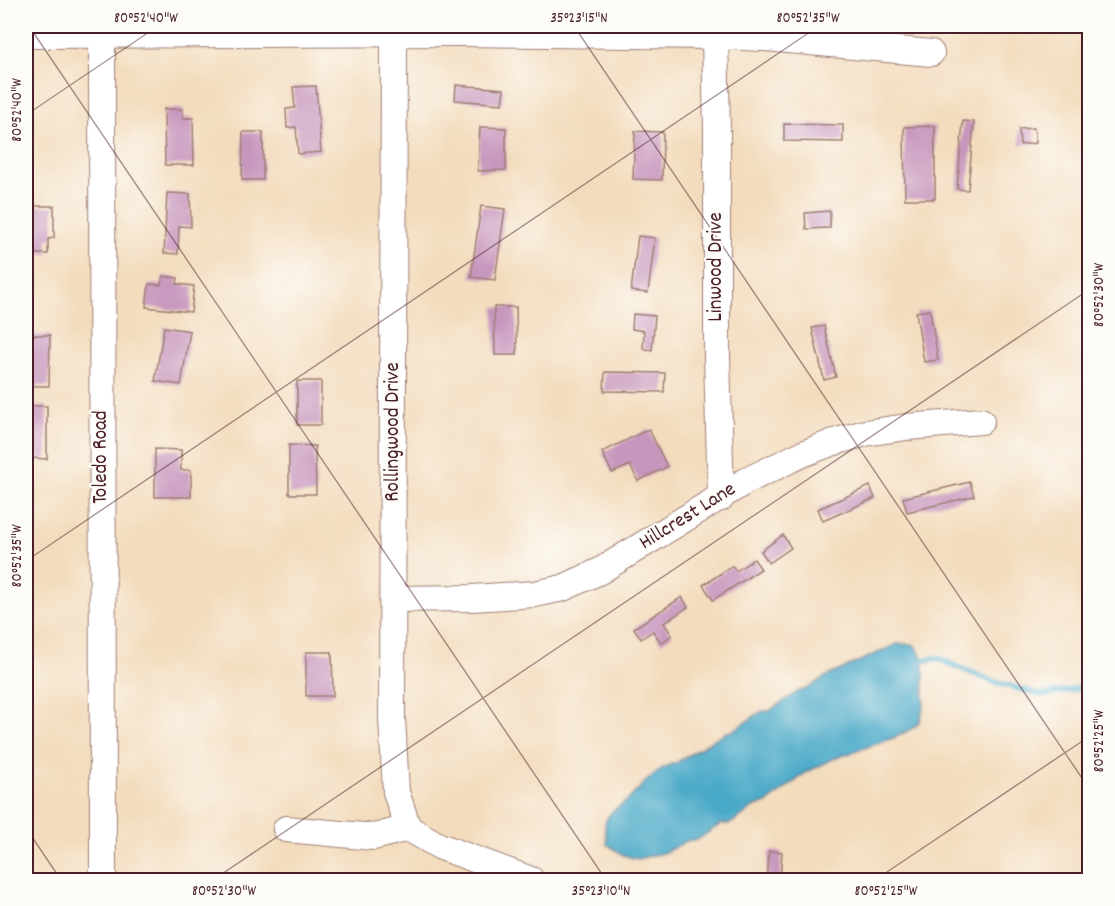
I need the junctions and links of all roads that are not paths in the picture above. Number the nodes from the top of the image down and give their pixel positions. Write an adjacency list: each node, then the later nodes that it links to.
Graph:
1 (266, 30): 3 (street); 4 (street)
2 (26, 34): 3 (street)
3 (102, 34): 12 (street, Toledo Road)
4 (394, 34): 5 (street); 9 (street, Rollingwood Drive)
5 (715, 36): 6 (street); 8 (street, Linwood Drive)
6 (931, 53)
7 (981, 421): 8 (street, Hillcrest Lane)
8 (721, 498): 9 (street, Hillcrest Lane)
9 (393, 599): 10 (street, Rollingwood Drive)
10 (408, 828): 11 (street); 13 (street)
11 (286, 829)
12 (103, 880)
13 (531, 880)

